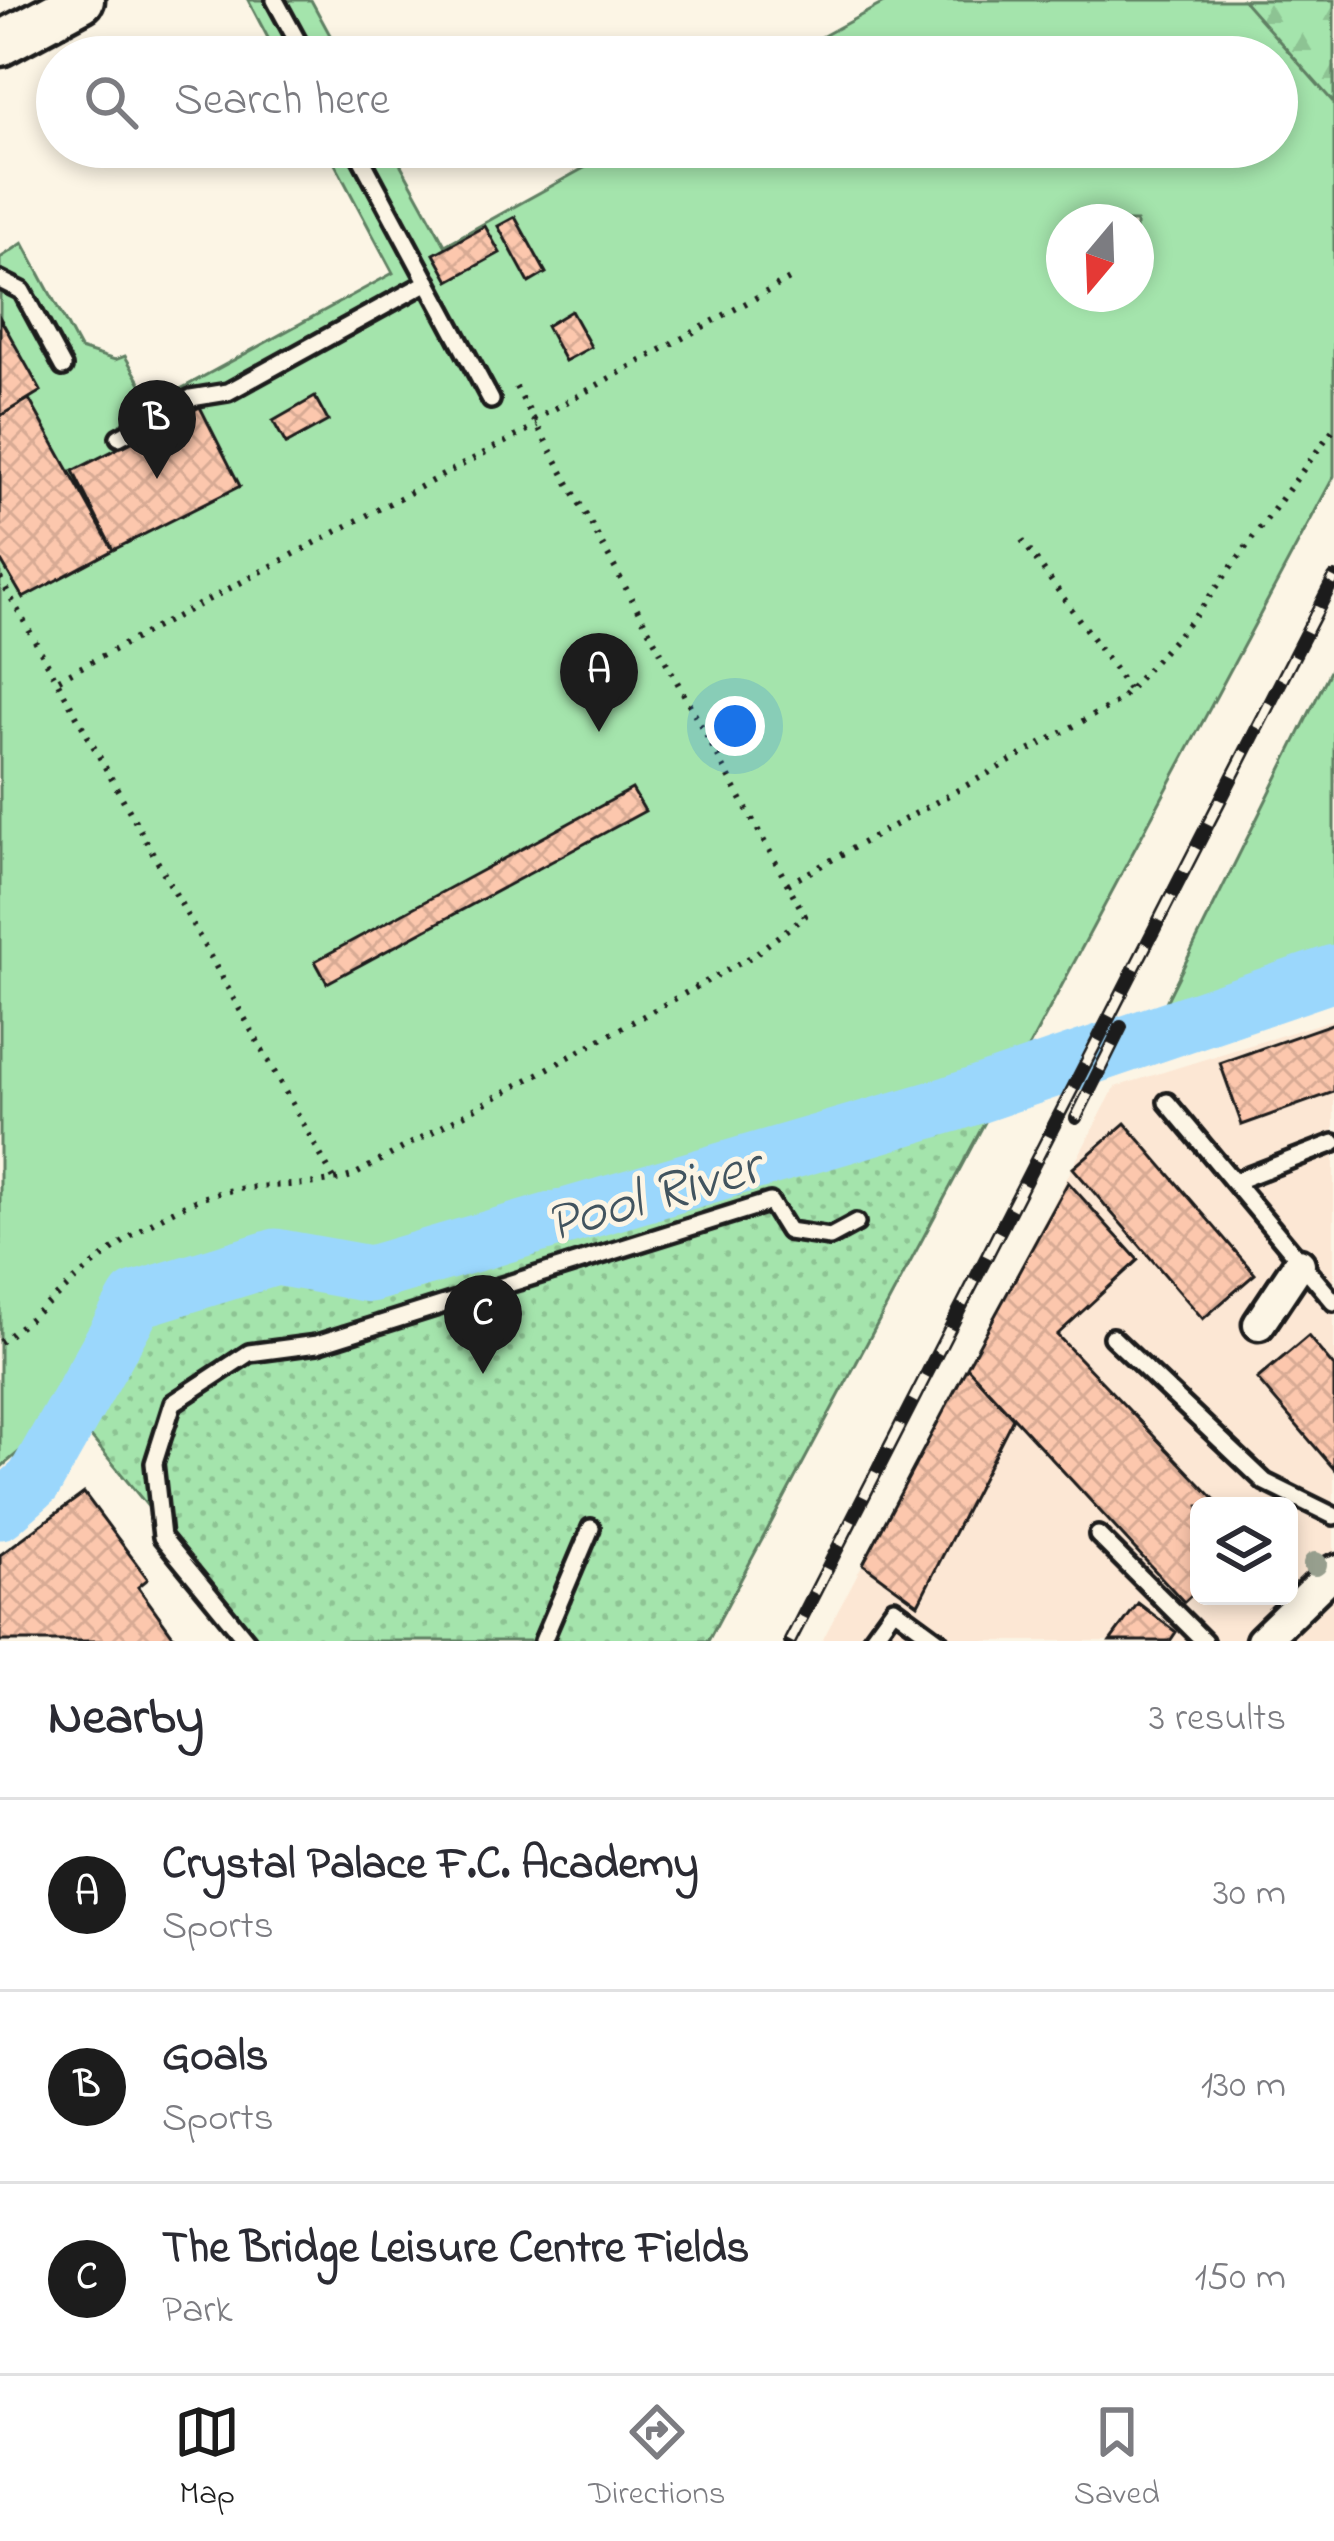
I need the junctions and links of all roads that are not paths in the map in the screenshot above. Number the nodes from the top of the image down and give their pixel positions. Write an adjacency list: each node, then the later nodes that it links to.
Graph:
1 (82, 0): 4 (street)
2 (275, 0): 3 (lane)
3 (295, 36)
4 (0, 44)
5 (366, 168): 7 (lane)
6 (0, 280): 8 (lane)
7 (428, 282): 9 (lane); 10 (lane)
8 (63, 367)
9 (491, 400)
10 (119, 437)
11 (1167, 1102): 13 (lane)
12 (1334, 1143): 13 (lane)
13 (1236, 1181): 15 (lane)
14 (856, 1223): 23 (lane)
15 (1299, 1264): 16 (lane); 17 (street)
16 (1334, 1302)
17 (1259, 1324)
18 (1112, 1336): 19 (lane)
19 (1334, 1516)
20 (591, 1528): 24 (lane)
21 (1099, 1535): 27 (lane)
22 (1334, 1571): 28 (street)
23 (247, 1641)
24 (543, 1641)
25 (870, 1641): 26 (lane)
26 (939, 1641)
27 (1204, 1641)
28 (1262, 1641)

